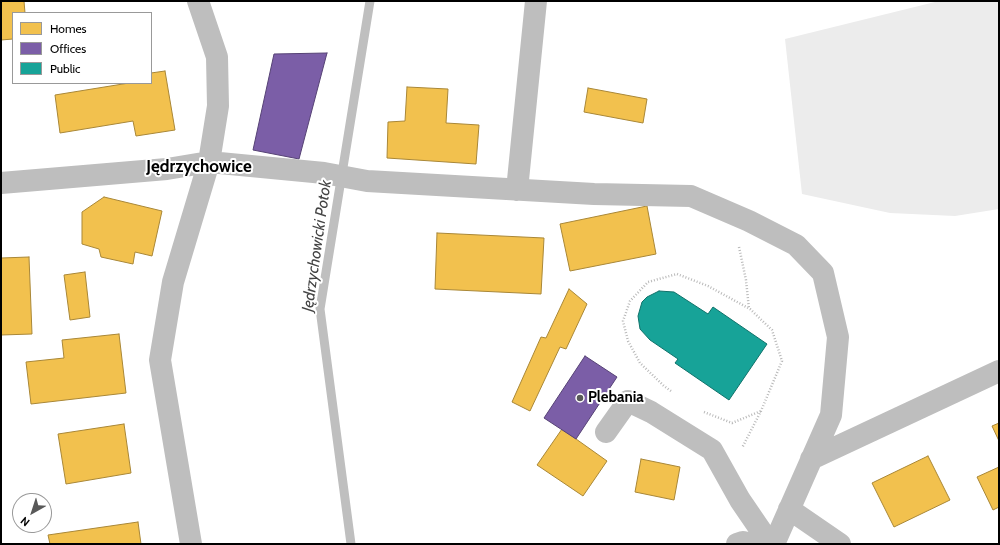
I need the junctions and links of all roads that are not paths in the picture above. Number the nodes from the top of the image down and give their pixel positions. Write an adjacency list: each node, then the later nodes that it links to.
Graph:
1 (198, 1): 3 (street)
2 (536, 1): 5 (street)
3 (209, 162): 4 (street); 5 (street); 10 (street)
4 (1, 183)
5 (517, 190): 8 (street)
6 (999, 371): 8 (street)
7 (606, 432): 13 (street)
8 (811, 459): 9 (street)
9 (788, 509): 14 (street); 15 (street)
10 (191, 544)
11 (737, 544): 12 (street)
12 (752, 544)
13 (770, 544)
14 (774, 544)
15 (840, 544)

